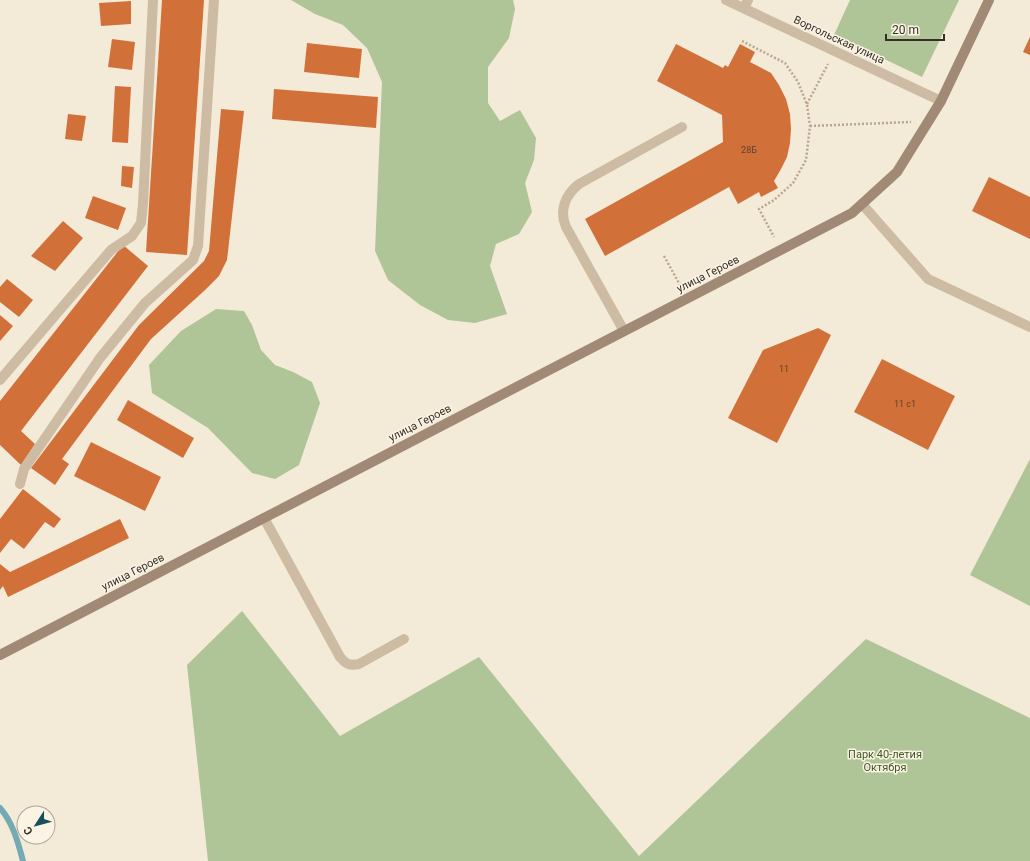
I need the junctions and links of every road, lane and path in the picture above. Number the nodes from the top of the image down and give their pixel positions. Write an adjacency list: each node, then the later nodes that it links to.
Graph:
1 (153, 0): 19 (street)
2 (214, 0): 20 (street)
3 (726, 0): 5 (street, Воргольская улица)
4 (988, 0): 8 (street, улица Героев)
5 (746, 4): 8 (street, Воргольская улица)
6 (742, 41): 9 (path)
7 (830, 58): 9 (path)
8 (941, 101): 13 (street, улица Героев)
9 (807, 104): 11 (path)
10 (911, 122): 11 (path)
11 (810, 126): 14 (path)
12 (682, 127): 18 (street)
13 (862, 204): 17 (street); 18 (street, улица Героев)
14 (774, 237)
15 (664, 256): 16 (path)
16 (680, 285)
17 (1030, 327)
18 (624, 331): 21 (street, улица Героев)
19 (0, 380)
20 (20, 484)
21 (264, 518): 22 (street); 23 (street, улица Героев)
22 (404, 640)
23 (0, 655)

